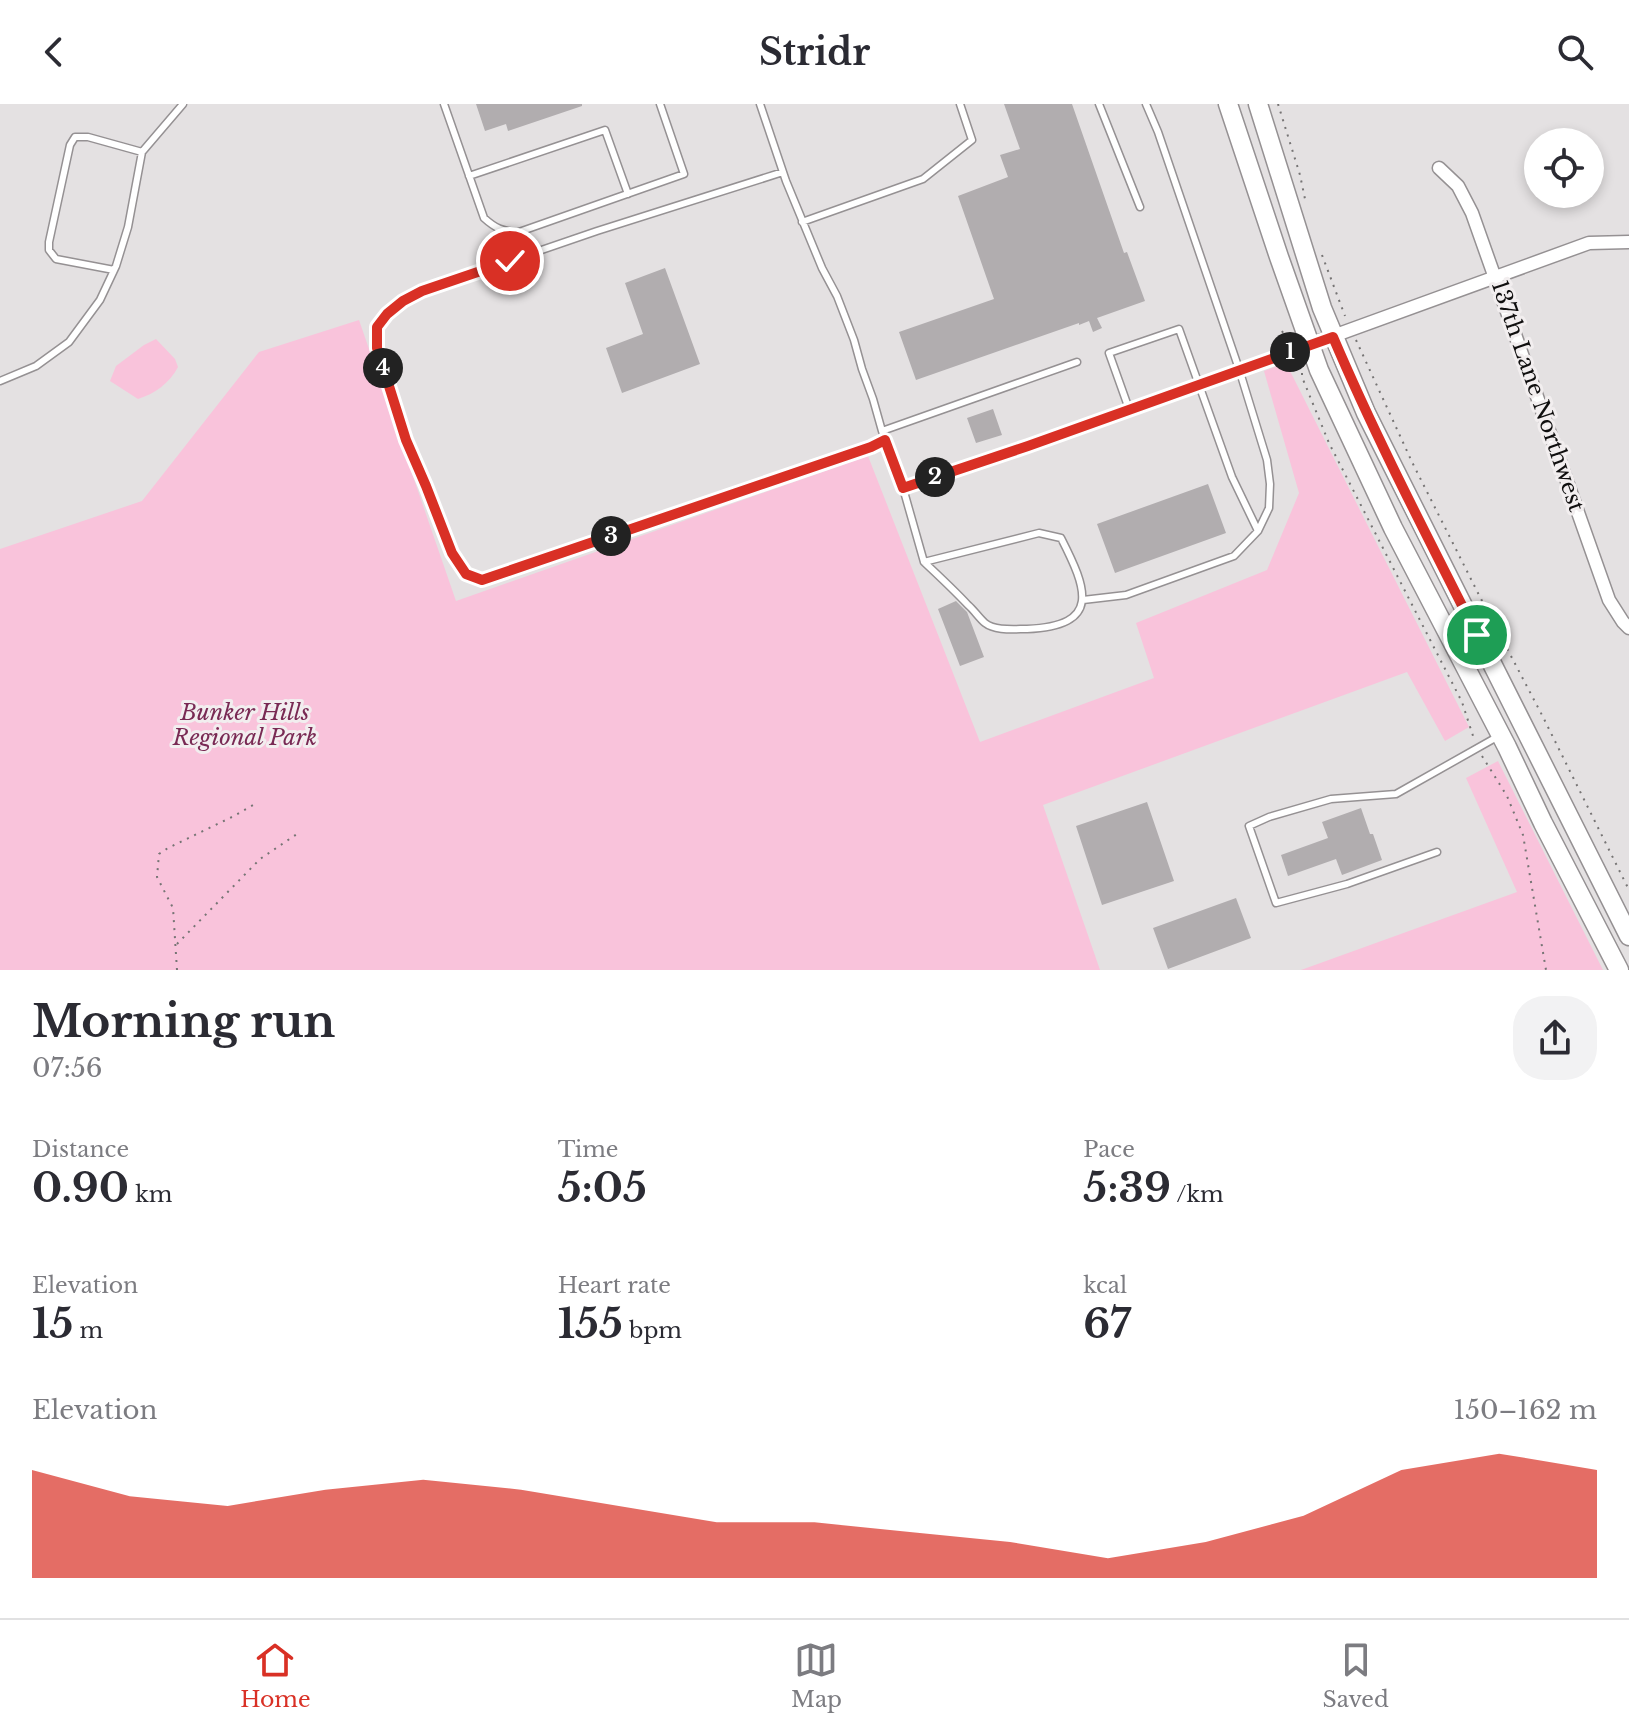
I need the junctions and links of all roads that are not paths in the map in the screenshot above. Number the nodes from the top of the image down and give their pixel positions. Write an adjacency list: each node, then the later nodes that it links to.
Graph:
1 (183, 104): 10 (lane)
2 (444, 104): 13 (lane)
3 (660, 104): 14 (lane)
4 (760, 104): 12 (lane)
5 (960, 104): 16 (lane)
6 (1099, 104): 15 (lane)
7 (1146, 104): 24 (lane)
8 (1228, 104): 21 (main road)
9 (1258, 104): 20 (main road)
10 (142, 152): 18 (lane); 18 (lane)
11 (1439, 168): 19 (street, 137th Lane Northwest)
12 (783, 172): 16 (lane); 29 (lane)
13 (469, 176): 14 (lane); 14 (lane)
14 (628, 194)
15 (1140, 207)
16 (802, 222): 28 (lane)
17 (1629, 242): 19 (street)
18 (114, 270): 25 (lane)
19 (1495, 276): 20 (street); 34 (street, 137th Lane Northwest)
20 (1333, 337): 21 (street); 37 (main road)
21 (1310, 344): 22 (street); 35 (main road)
22 (1292, 351): 24 (lane)
23 (1077, 362): 28 (lane)
24 (1239, 369): 26 (lane); 31 (lane)
25 (0, 381)
26 (1199, 384): 27 (lane); 27 (lane); 31 (lane)
27 (1129, 409): 30 (lane)
28 (882, 431): 29 (lane)
29 (885, 440): 30 (lane)
30 (903, 488): 32 (lane)
31 (1258, 531): 33 (lane)
32 (924, 562): 33 (lane); 33 (lane)
33 (1083, 600)
34 (1629, 628)
35 (1500, 736): 36 (lane); 38 (main road)
36 (1437, 852)
37 (1629, 936)
38 (1619, 970)

